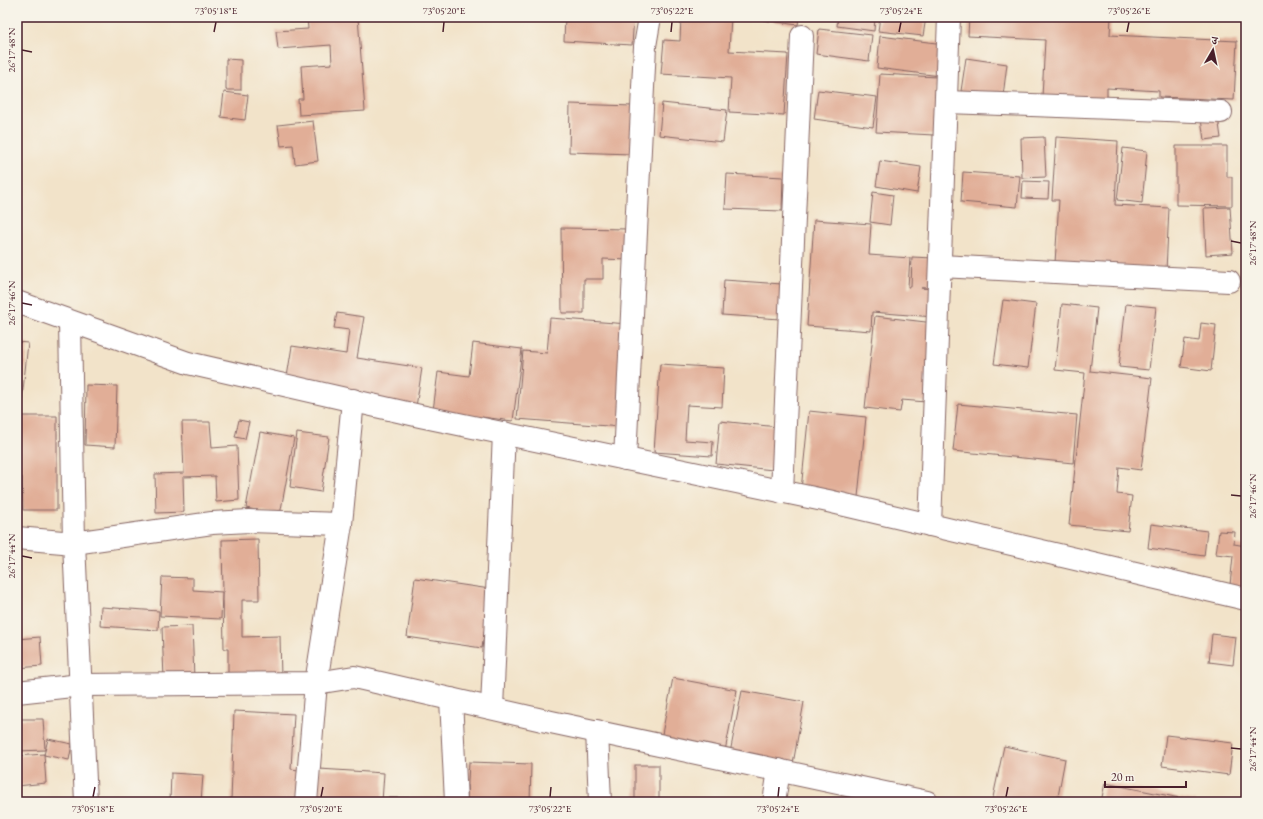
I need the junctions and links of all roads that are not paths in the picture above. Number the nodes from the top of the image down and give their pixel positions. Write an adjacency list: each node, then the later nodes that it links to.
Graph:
1 (650, 17): 12 (street)
2 (949, 17): 4 (street)
3 (802, 36): 13 (street)
4 (946, 102): 5 (street); 6 (street)
5 (1221, 112)
6 (940, 266): 7 (street); 15 (street)
7 (1229, 281)
8 (17, 302): 9 (street)
9 (70, 322): 10 (street); 17 (street)
10 (353, 400): 11 (street); 14 (street)
11 (504, 433): 12 (street); 23 (street)
12 (625, 459): 13 (street)
13 (782, 492): 15 (street)
14 (341, 524): 17 (street); 19 (street)
15 (930, 525): 18 (street)
16 (17, 538): 17 (street)
17 (74, 542): 20 (street)
18 (1246, 599)
19 (316, 683): 20 (street); 22 (street); 27 (street)
20 (81, 685): 21 (street); 26 (street)
21 (17, 692)
22 (451, 699): 23 (street); 28 (street)
23 (492, 708): 24 (street)
24 (597, 731): 25 (street); 29 (street)
25 (779, 770): 30 (street); 31 (street)
26 (86, 802)
27 (306, 802)
28 (456, 802)
29 (600, 802)
30 (774, 802)
31 (923, 802)

